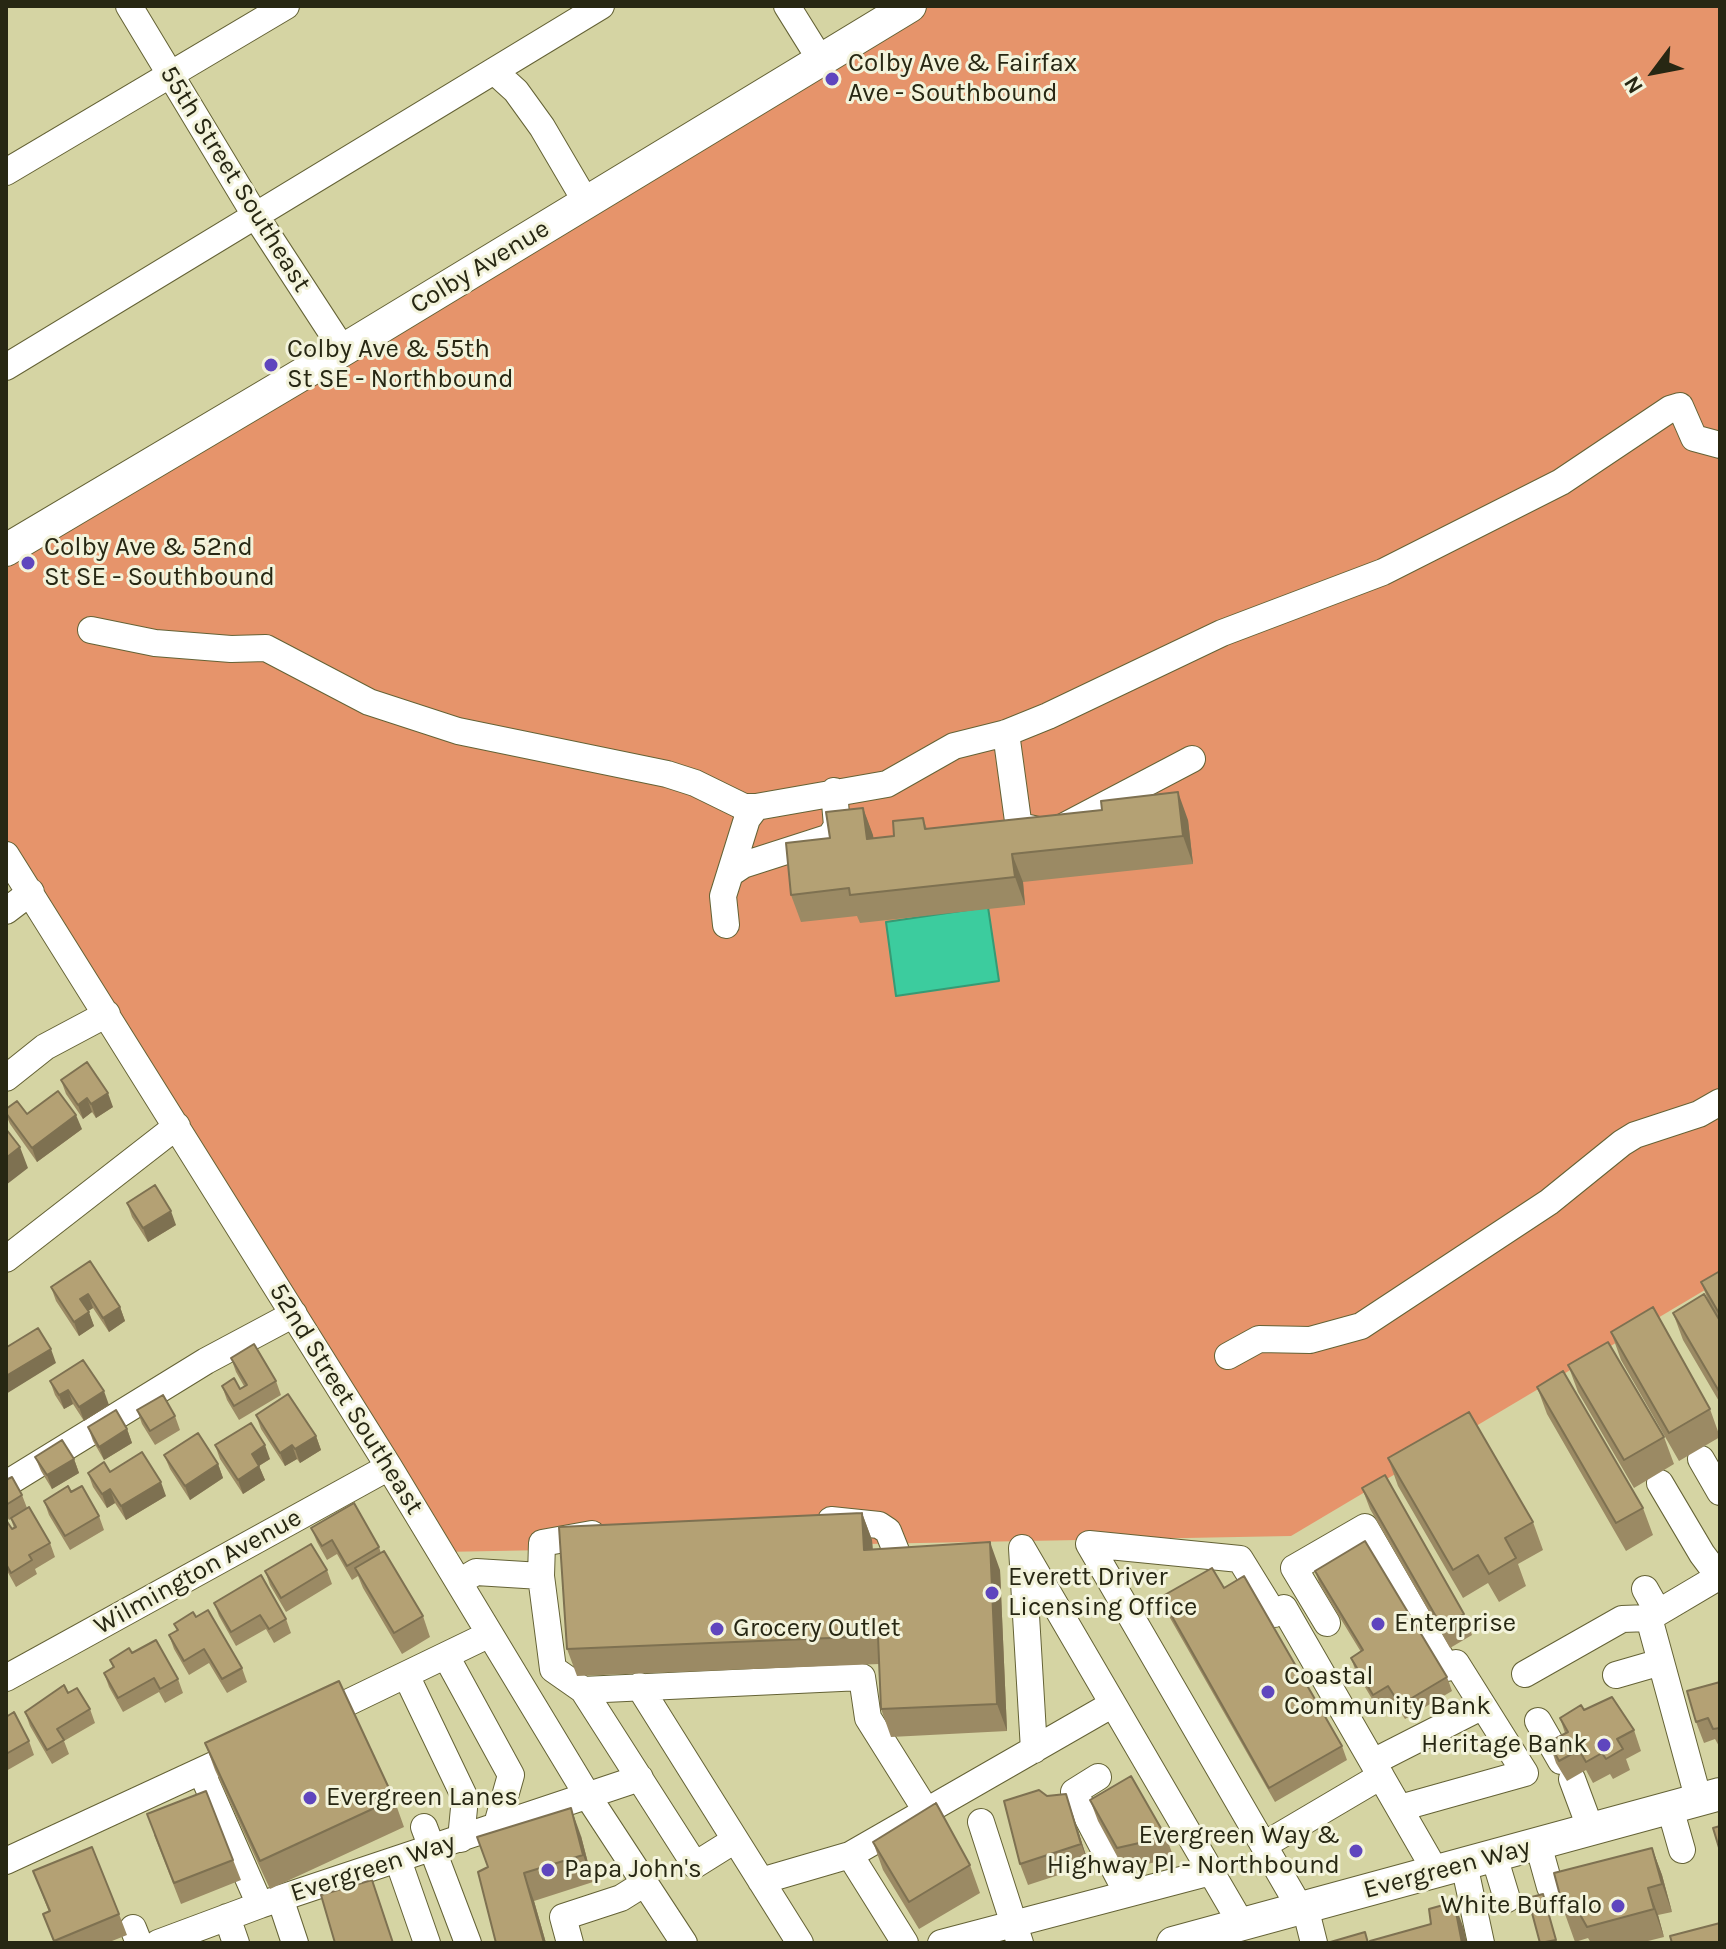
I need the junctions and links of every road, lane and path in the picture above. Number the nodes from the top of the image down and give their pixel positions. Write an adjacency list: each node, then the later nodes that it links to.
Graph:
1 (129, 6): 8 (street, 55th Street Southeast)
2 (286, 6): 8 (street)
3 (601, 6): 7 (street)
4 (787, 6): 6 (street)
5 (910, 6): 6 (main road, Colby Avenue)
6 (820, 59): 10 (main road, Colby Avenue)
7 (494, 71): 10 (street); 11 (street)
8 (169, 75): 9 (street); 11 (street, 55th Street Southeast)
9 (6, 172)
10 (586, 202): 12 (main road, Colby Avenue)
11 (255, 215): 12 (street, 55th Street Southeast); 13 (street)
12 (343, 350): 15 (main road, Colby Avenue)
13 (6, 367)
14 (1720, 445): 17 (street)
15 (6, 549)
16 (91, 630): 20 (street)
17 (1006, 733): 18 (street); 19 (street)
18 (1192, 759)
19 (834, 791): 20 (street); 22 (street)
20 (756, 807): 22 (street)
21 (6, 855): 23 (street, 52nd Street Southeast)
22 (731, 873): 25 (street)
23 (31, 892): 24 (street); 26 (street, 52nd Street Southeast)
24 (6, 911)
25 (726, 925)
26 (107, 1014): 27 (street); 29 (street, 52nd Street Southeast)
27 (6, 1078)
28 (1720, 1102): 32 (street)
29 (177, 1126): 30 (street); 31 (street, 52nd Street Southeast)
30 (6, 1259)
31 (294, 1314): 34 (street, 52nd Street Southeast); 36 (street)
32 (1228, 1356)
33 (1701, 1459): 37 (street)
34 (389, 1467): 43 (street, 52nd Street Southeast); 53 (street, Wilmington Avenue)
35 (1660, 1483): 42 (street)
36 (6, 1484)
37 (1720, 1492)
38 (799, 1521): 40 (street)
39 (610, 1532): 41 (street)
40 (896, 1551)
41 (541, 1576): 43 (street); 55 (street)
42 (1720, 1577): 45 (street)
43 (459, 1582): 47 (street, 52nd Street Southeast)
44 (1645, 1589): 45 (street)
45 (1654, 1615): 49 (street); 50 (street)
46 (1327, 1623): 57 (street)
47 (490, 1634): 48 (street); 66 (street, 52nd Street Southeast)
48 (446, 1656): 51 (street); 71 (street)
49 (1661, 1662): 52 (street); 67 (street)
50 (1525, 1674)
51 (406, 1675): 59 (street); 74 (street)
52 (1616, 1675)
53 (6, 1678)
54 (639, 1686): 55 (street); 69 (street); 75 (street)
55 (583, 1690): 65 (street)
56 (1113, 1704): 61 (street); 61 (street); 83 (street)
57 (1483, 1706): 62 (street); 68 (street)
58 (1538, 1721): 72 (street)
59 (299, 1725)
60 (271, 1738): 63 (street)
61 (1034, 1750): 69 (street)
62 (1377, 1769): 68 (street); 77 (street); 77 (street)
63 (201, 1771): 81 (street); 89 (street)
64 (1098, 1777): 87 (street)
65 (640, 1778): 66 (street, Evergreen Way); 75 (street)
66 (589, 1798): 71 (street, Evergreen Way); 85 (street, 52nd Street Southeast)
67 (1696, 1801): 72 (main road, Evergreen Way); 78 (street)
68 (1400, 1808): 82 (street)
69 (927, 1812): 79 (street)
70 (981, 1822): 94 (street)
71 (496, 1828): 74 (street, Evergreen Way)
72 (1591, 1830): 76 (main road, Evergreen Way)
73 (429, 1838): 74 (street, Evergreen Way); 80 (street, Evergreen Way); 98 (street)
74 (461, 1839)
75 (735, 1840): 84 (street)
76 (1538, 1844): 82 (main road, Evergreen Way); 86 (street)
77 (1264, 1845): 90 (street)
78 (1682, 1850)
79 (850, 1855): 84 (street); 102 (street)
80 (398, 1860): 89 (street, Evergreen Way); 97 (street)
81 (6, 1861)
82 (1465, 1864): 88 (street); 90 (main road, Evergreen Way); 106 (street)
83 (1211, 1872): 87 (street); 92 (street)
84 (761, 1881): 101 (street)
85 (645, 1883): 99 (street); 100 (street, 52nd Street Southeast)
86 (1550, 1887)
87 (1127, 1893): 94 (street)
88 (1507, 1899)
89 (270, 1901): 91 (street, Evergreen Way); 96 (street)
90 (1303, 1907): 92 (main road, Evergreen Way); 105 (street)
91 (227, 1917): 93 (street, Evergreen Way); 95 (street)
92 (1242, 1925): 104 (main road, Evergreen Way)
93 (180, 1932)
94 (1017, 1933): 103 (street)
95 (236, 1943)
96 (295, 1943)
97 (427, 1943)
98 (468, 1943)
99 (570, 1943)
100 (684, 1943)
101 (800, 1943)
102 (905, 1943)
103 (941, 1943)
104 (1173, 1943)
105 (1314, 1943)
106 (1481, 1943)

